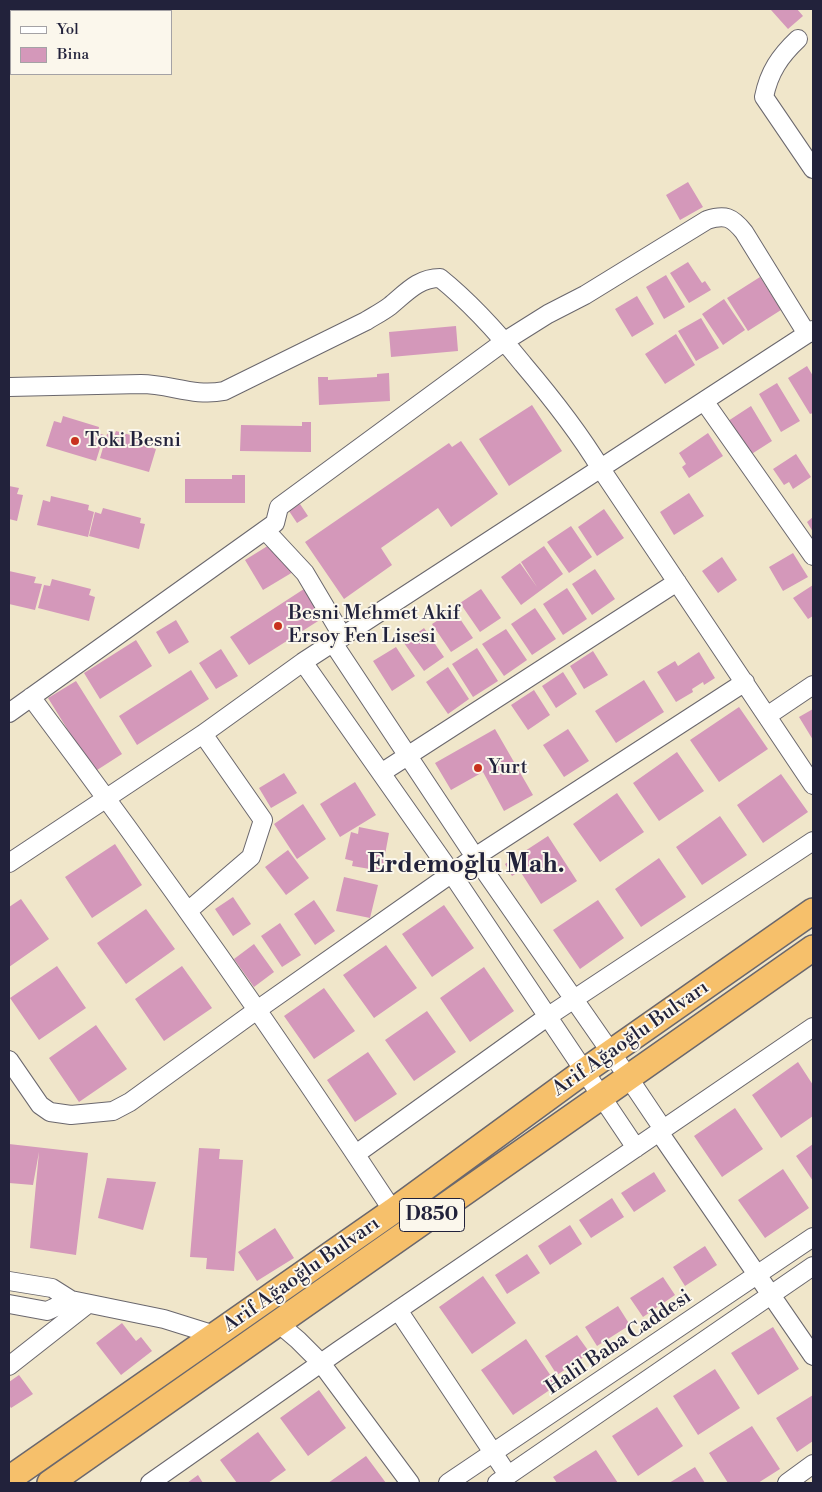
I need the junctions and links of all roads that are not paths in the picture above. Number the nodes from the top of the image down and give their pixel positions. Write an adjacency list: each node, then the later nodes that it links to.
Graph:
1 (798, 39): 2 (street)
2 (813, 169)
3 (810, 332): 4 (street); 6 (street)
4 (505, 341): 5 (street); 7 (street); 8 (street)
5 (9, 387)
6 (704, 401): 7 (street); 9 (street)
7 (600, 469): 10 (street); 11 (street)
8 (265, 530): 11 (street); 15 (street)
9 (813, 556)
10 (677, 582): 13 (street); 18 (street)
11 (338, 640): 12 (street); 18 (street)
12 (303, 662): 17 (street); 19 (street)
13 (745, 682): 16 (street); 23 (street)
14 (813, 685): 16 (street)
15 (17, 704): 21 (street)
16 (767, 716): 20 (street)
17 (203, 734): 21 (street); 26 (street)
18 (408, 756): 19 (street); 23 (street)
19 (381, 773): 25 (street)
20 (813, 785)
21 (107, 799): 24 (street); 26 (street)
22 (813, 841): 29 (street)
23 (475, 857): 25 (street); 29 (street)
24 (9, 863)
25 (452, 874): 30 (street); 31 (street)
26 (188, 911): 30 (street)
27 (813, 911): 33 (highway, Arif Ağaoğlu Bulvarı / D850)
28 (813, 948): 36 (highway, Arif Ağaoğlu Bulvarı / D850)
29 (574, 1000): 31 (street); 33 (street)
30 (257, 1010): 34 (street); 40 (street)
31 (547, 1017): 35 (street); 40 (street)
32 (813, 1027): 38 (street)
33 (611, 1052): 35 (highway, Arif Ağaoğlu Bulvarı / D850); 36 (street)
34 (9, 1060)
35 (583, 1072): 37 (street); 41 (highway, Arif Ağaoğlu Bulvarı / D850)
36 (628, 1077): 37 (highway, Arif Ağaoğlu Bulvarı / D850); 38 (street)
37 (601, 1096): 39 (street); 50 (highway, Arif Ağaoğlu Bulvarı / D850)
38 (661, 1131): 39 (street); 44 (street)
39 (636, 1148): 49 (street)
40 (356, 1154): 41 (street)
41 (393, 1211): 51 (highway, Arif Ağaoğlu Bulvarı / D850)
42 (813, 1237): 44 (street, Halil Baba Caddesi)
43 (813, 1266): 46 (street)
44 (757, 1275): 46 (street); 55 (street, Halil Baba Caddesi)
45 (9, 1281): 47 (street)
46 (771, 1294): 52 (street); 58 (street)
47 (80, 1302): 48 (street); 51 (street); 54 (street)
48 (9, 1304)
49 (398, 1310): 53 (street); 55 (street)
50 (278, 1323): 53 (street); 59 (highway, Arif Ağaoğlu Bulvarı / D850)
51 (216, 1335): 57 (highway, Arif Ağaoğlu Bulvarı / D850)
52 (813, 1356)
53 (321, 1363): 60 (street); 61 (street)
54 (9, 1366)
55 (493, 1453): 58 (street); 62 (street, Halil Baba Caddesi)
56 (813, 1464): 63 (street)
57 (9, 1479)
58 (502, 1479)
59 (50, 1483)
60 (150, 1483)
61 (410, 1483)
62 (448, 1483)
63 (787, 1483)

